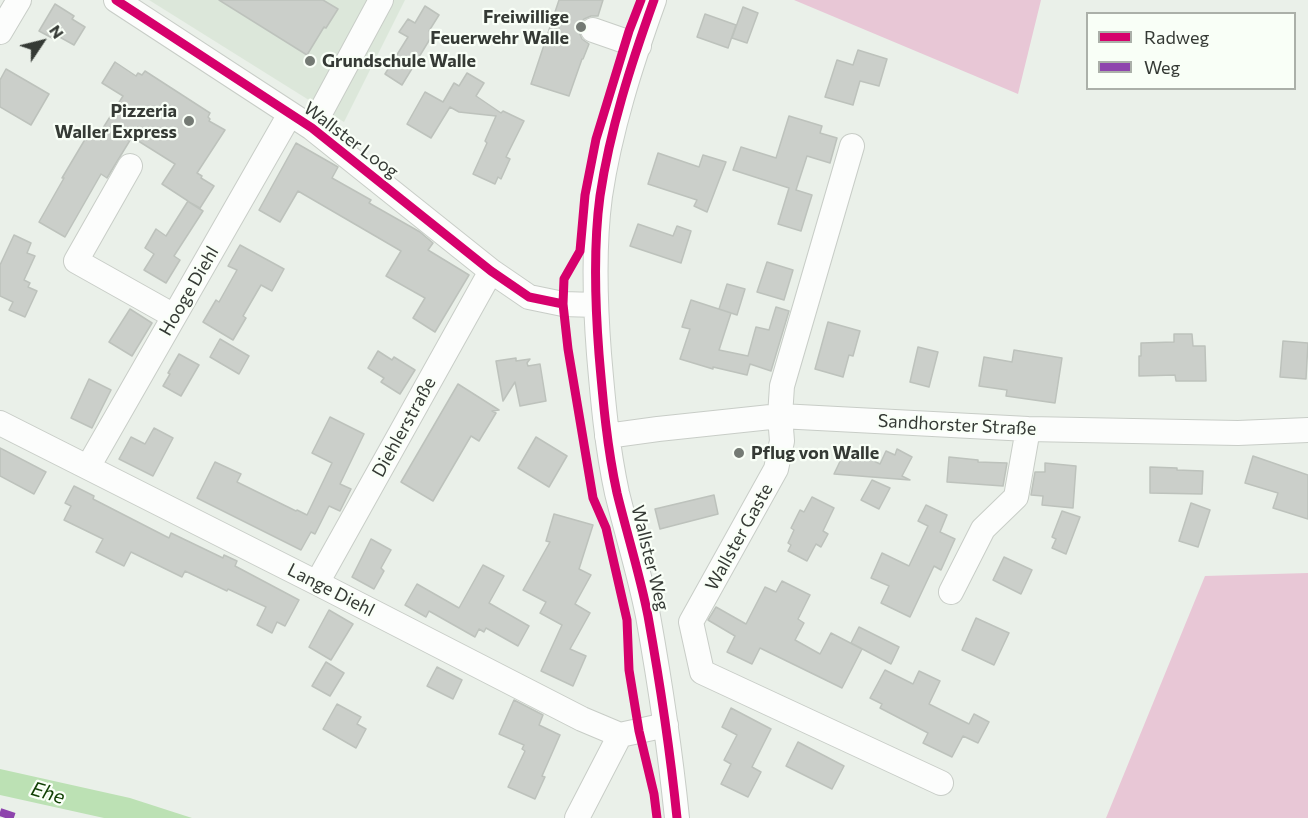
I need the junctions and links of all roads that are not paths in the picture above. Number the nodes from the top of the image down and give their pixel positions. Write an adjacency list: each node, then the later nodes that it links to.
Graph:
1 (19, 0): 6 (street)
2 (116, 0): 8 (street, Wallster Loog)
3 (381, 0): 9 (street, Wallster Loog)
4 (654, 0): 7 (street, Wallster Weg)
5 (593, 30): 7 (street)
6 (0, 32)
7 (639, 46): 13 (street, Wallster Weg)
8 (290, 114): 9 (street, Wallster Loog); 14 (street, Hooge Diehl)
9 (312, 128): 12 (street, Wallster Loog)
10 (852, 146): 15 (street, Wallster Gaste)
11 (130, 166): 14 (street)
12 (491, 271): 13 (street, Wallster Loog); 21 (street, Diehlerstraße)
13 (596, 305): 19 (street, Wallster Weg)
14 (174, 316): 20 (street, Hooge Diehl)
15 (780, 416): 17 (street, Sandhorster Straße); 19 (street, Sandhorster Straße); 25 (street, Wallster Gaste)
16 (0, 423): 20 (street, Lange Diehl)
17 (1028, 429): 18 (street, Sandhorster Straße); 22 (street)
18 (1308, 430)
19 (607, 436): 23 (street, Wallster Weg)
20 (88, 467): 21 (street, Lange Diehl)
21 (317, 583): 24 (street, Lange Diehl)
22 (951, 592)
23 (666, 724): 24 (street); 27 (street, Wallster Weg)
24 (620, 735): 26 (street)
25 (940, 783)
26 (577, 818)
27 (677, 818)

